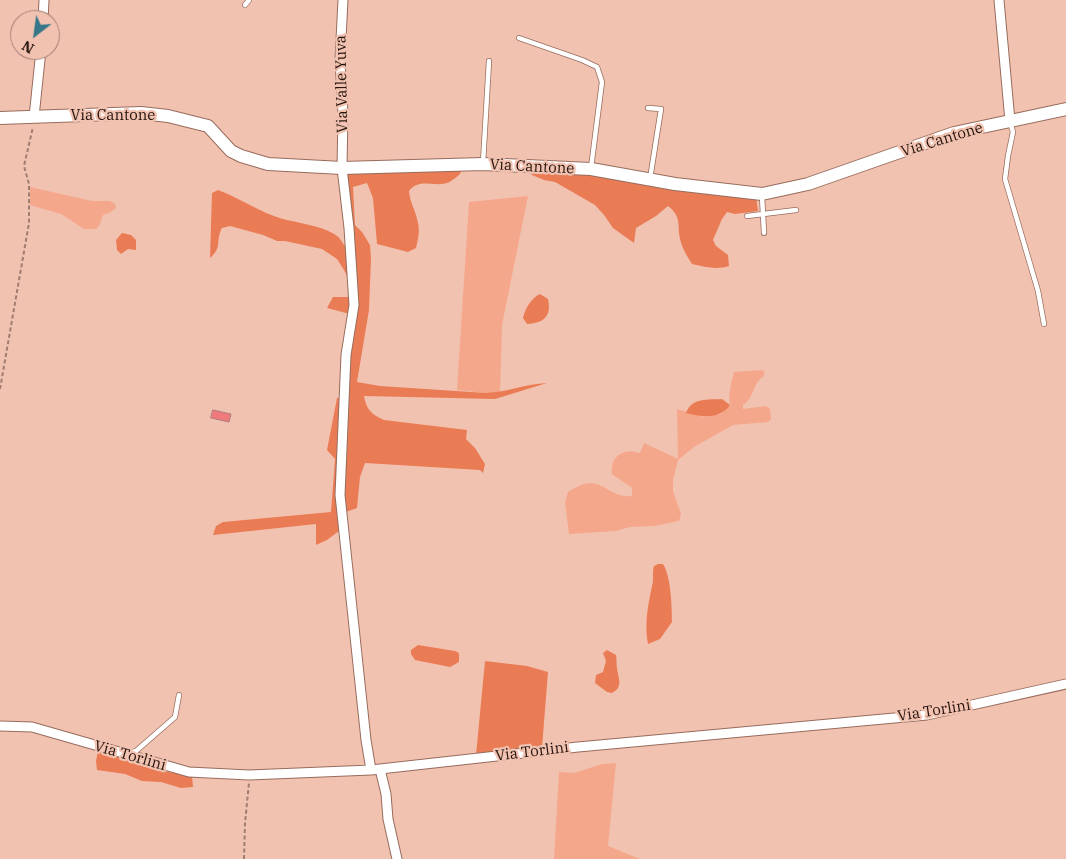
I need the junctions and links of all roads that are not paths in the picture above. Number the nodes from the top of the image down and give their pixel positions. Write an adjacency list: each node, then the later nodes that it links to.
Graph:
1 (249, 0): 4 (lane)
2 (343, 0): 14 (street, Via Valle Yuva)
3 (999, 0): 12 (street)
4 (245, 6)
5 (519, 38): 15 (lane)
6 (40, 60): 10 (street)
7 (489, 61): 13 (lane)
8 (648, 108): 16 (lane)
9 (1066, 109): 12 (main road, Via Cantone)
10 (34, 117): 11 (main road, Via Cantone); 14 (main road, Via Cantone)
11 (0, 118)
12 (1010, 121): 17 (main road, Via Cantone); 22 (lane)
13 (483, 164): 14 (main road, Via Cantone); 15 (main road, Via Cantone)
14 (342, 168): 27 (street, Via Valle Yuva)
15 (591, 170): 16 (main road, Via Cantone)
16 (650, 180): 17 (main road, Via Cantone)
17 (762, 194): 19 (lane)
18 (796, 210): 19 (lane)
19 (763, 214): 20 (lane); 21 (lane)
20 (747, 216)
21 (764, 233)
22 (1044, 324)
23 (1066, 684): 27 (street, Via Torlini)
24 (179, 694): 26 (lane)
25 (0, 726): 26 (street, Via Torlini)
26 (124, 754): 27 (street, Via Torlini)
27 (376, 770): 28 (street, Via Valle Yuva)
28 (397, 859)

